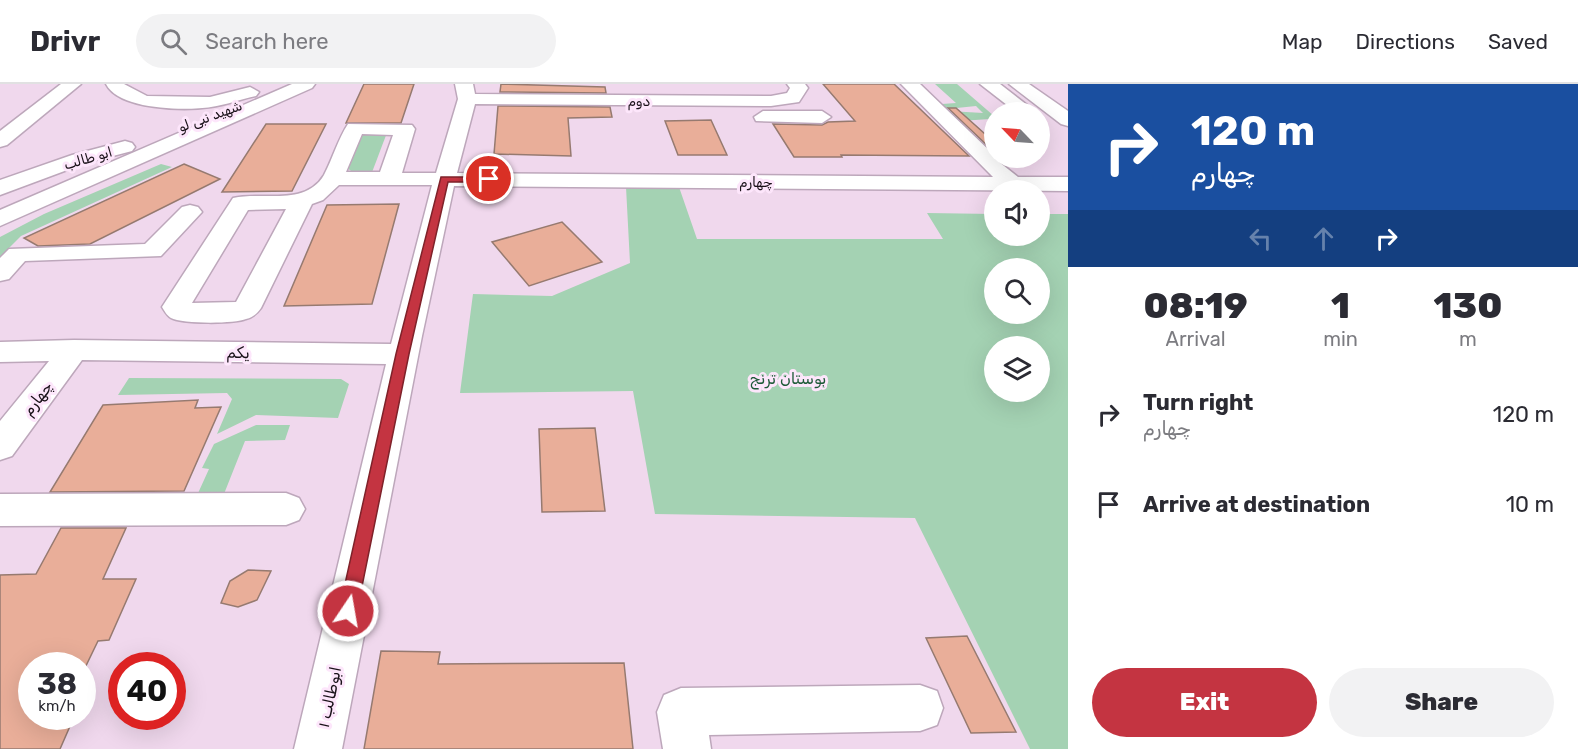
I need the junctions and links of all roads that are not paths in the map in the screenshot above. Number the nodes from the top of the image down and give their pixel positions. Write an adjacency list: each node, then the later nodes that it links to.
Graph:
1 (72, 84): 17 (street)
2 (116, 84): 3 (street)
3 (281, 84)
4 (299, 84): 18 (street, شهید نبی لو)
5 (306, 84): 30 (street)
6 (796, 84): 11 (street, دوم)
7 (910, 84): 22 (street)
8 (990, 84): 13 (street)
9 (1018, 84): 16 (street)
10 (466, 92): 12 (street, دوم); 21 (street, ابوطالب ۱)
11 (629, 100): 12 (street, دوم); 15 (street)
12 (575, 101): 14 (street)
13 (1014, 102)
14 (495, 116)
15 (822, 117)
16 (1063, 128)
17 (0, 141)
18 (120, 148): 26 (street, ابو طالب); 27 (street, ابو طالب)
19 (333, 178): 20 (street, چهارم); 20 (street); 28 (street)
20 (389, 179): 21 (street, چهارم)
21 (445, 179): 23 (street, چهارم); 34 (street, ابوطالب ۱)
22 (1009, 180)
23 (984, 184)
24 (1050, 184): 25 (street, چهارم)
25 (1068, 184)
26 (0, 188)
27 (0, 201)
28 (302, 201): 28 (street)
29 (190, 212): 31 (street)
30 (0, 219)
31 (0, 273)
32 (74, 350): 33 (street, یکم); 34 (street, یکم); 35 (street, چهارم)
33 (0, 352)
34 (402, 354): 39 (street, ابوطالب ۱)
35 (0, 446)
36 (286, 509): 37 (street)
37 (0, 510)
38 (920, 708): 40 (street)
39 (318, 749)
40 (687, 749)

